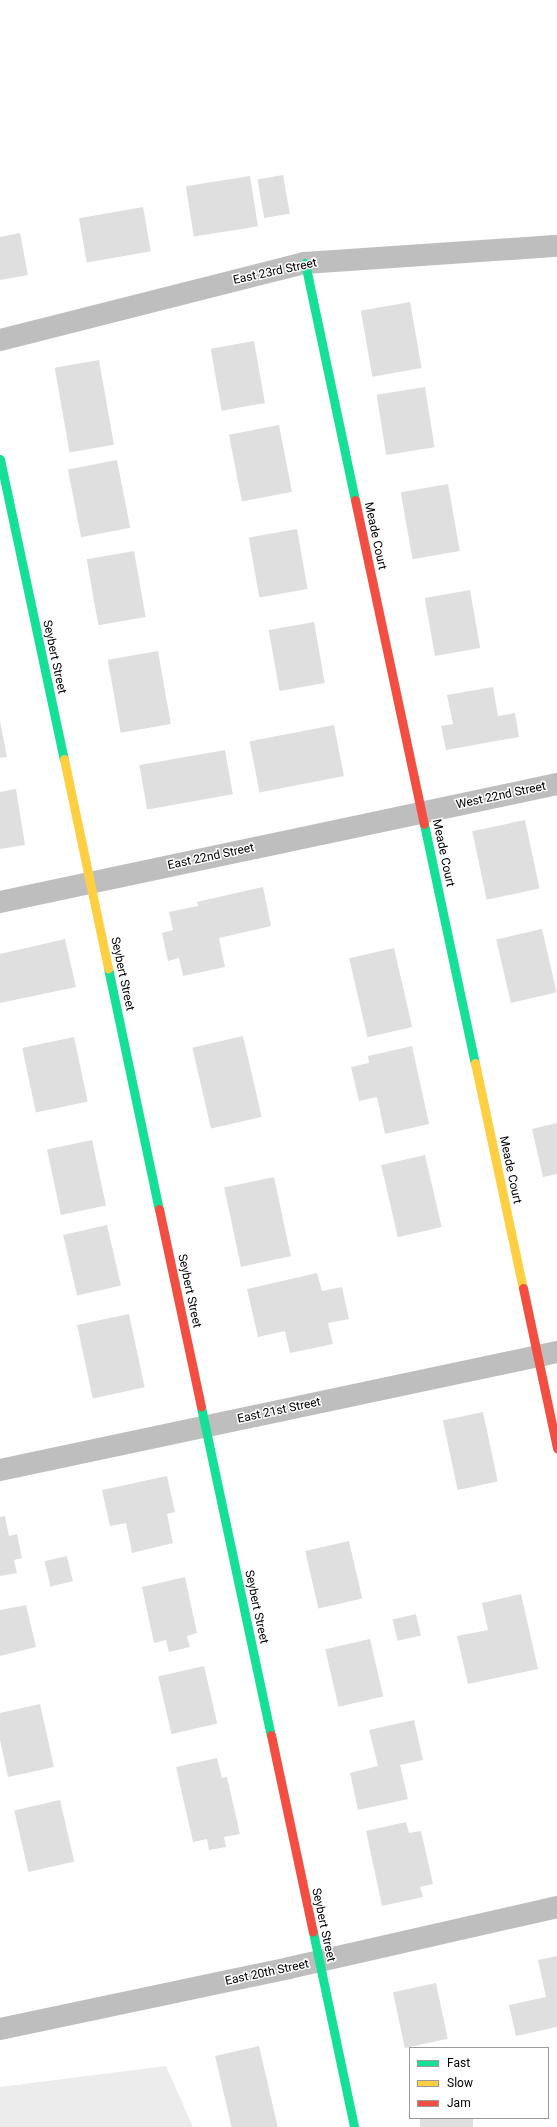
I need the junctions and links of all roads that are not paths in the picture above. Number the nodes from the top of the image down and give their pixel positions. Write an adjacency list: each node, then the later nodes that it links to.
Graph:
1 (557, 246): 2 (street, East 23rd Street)
2 (305, 263): 3 (street, East 23rd Street); 6 (street, Meade Court)
3 (0, 340)
4 (0, 459): 7 (street, Seybert Street)
5 (557, 784): 6 (street, West 22nd Street)
6 (422, 813): 7 (street, East 22nd Street); 9 (street, Meade Court)
7 (90, 883): 8 (street, East 22nd Street); 10 (street, Seybert Street)
8 (0, 902)
9 (547, 1354): 10 (street, East 21st Street); 11 (street, Meade Court)
10 (206, 1427): 12 (street, East 21st Street); 14 (street, Seybert Street)
11 (557, 1448)
12 (0, 1470)
13 (557, 1907): 14 (street, East 20th Street)
14 (318, 1962): 15 (street, East 20th Street); 16 (street, Seybert Street)
15 (1, 2023)
16 (354, 2127)

